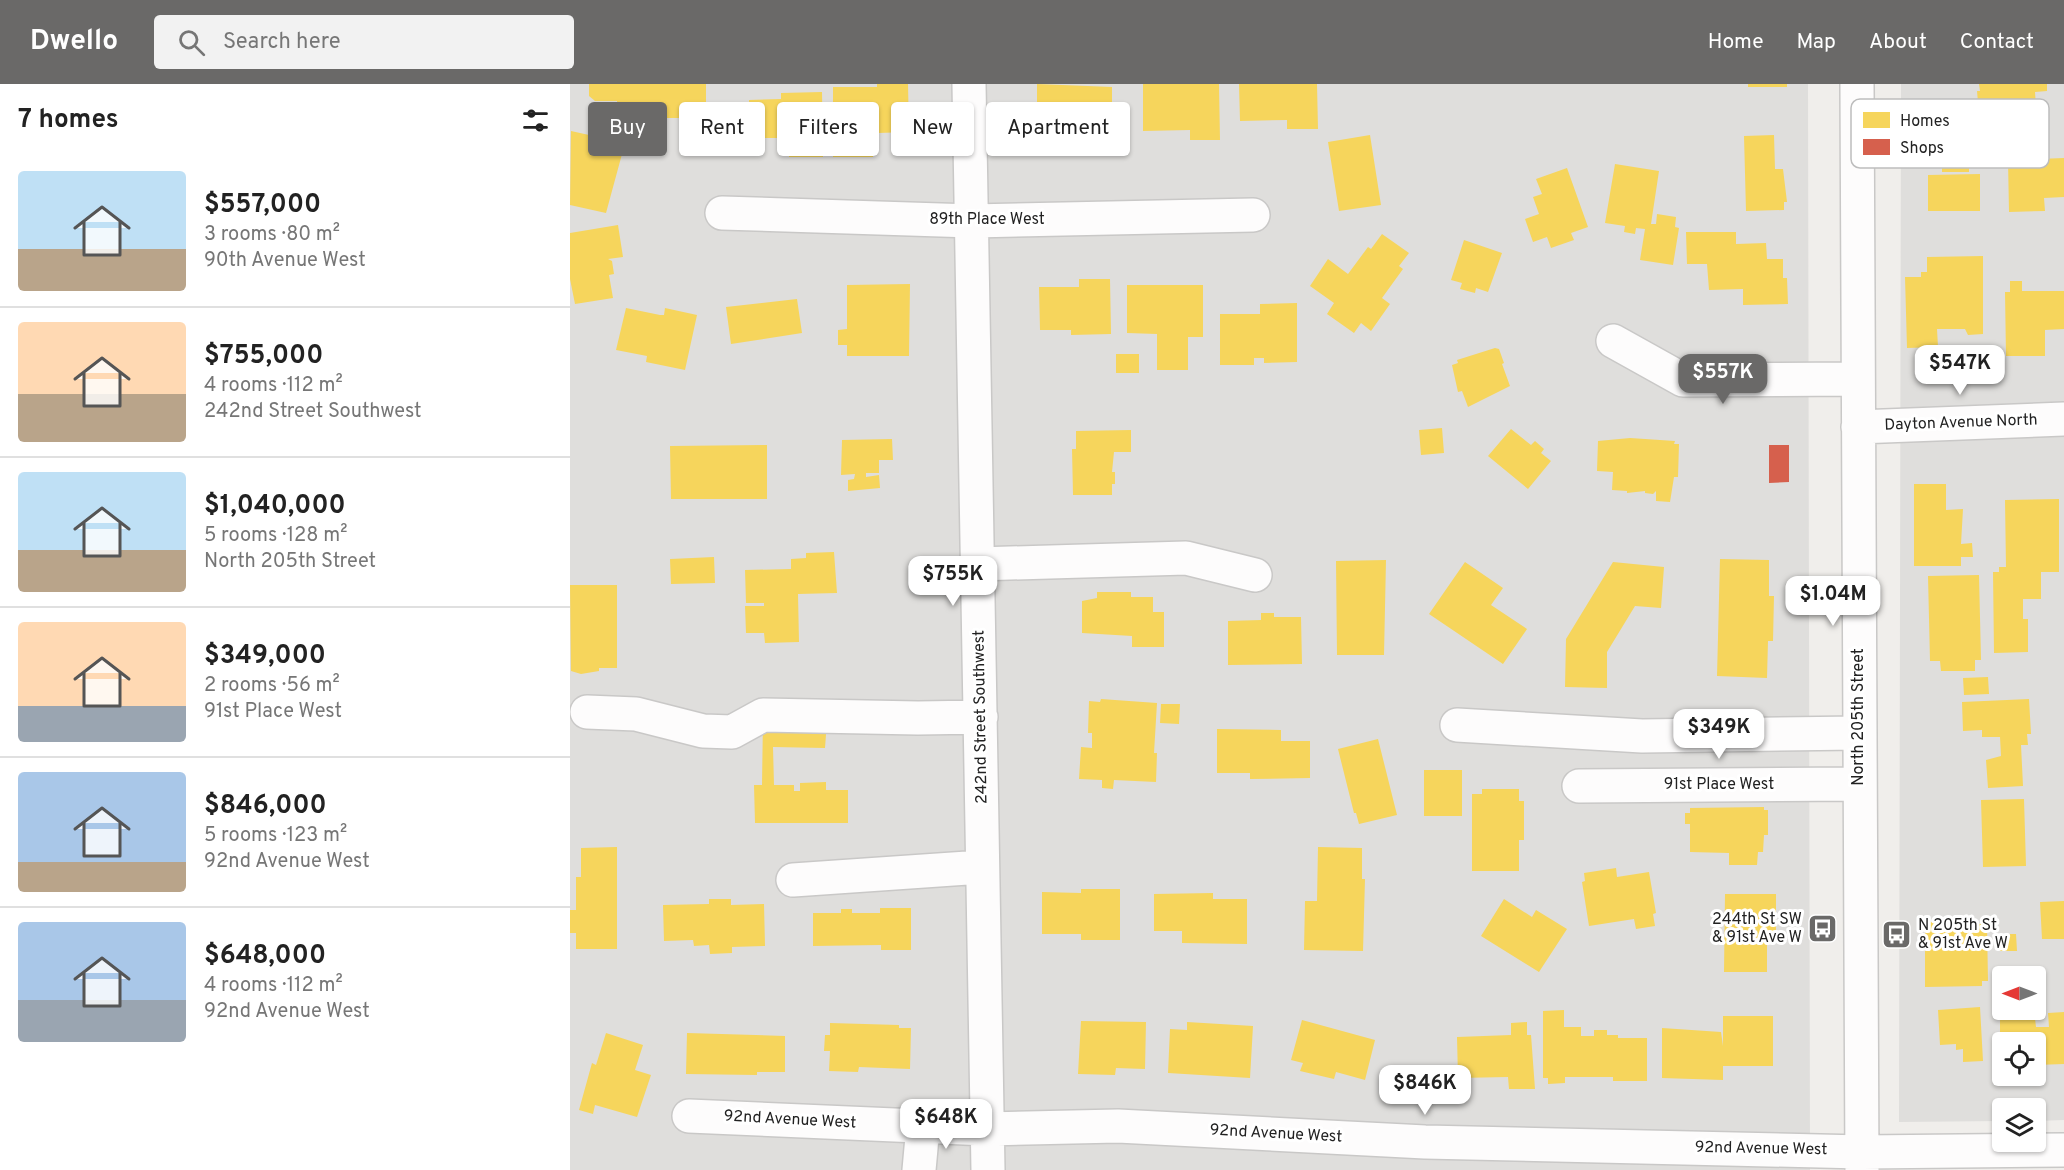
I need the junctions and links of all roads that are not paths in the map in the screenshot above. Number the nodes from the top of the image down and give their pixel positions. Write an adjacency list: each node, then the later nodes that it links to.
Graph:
1 (969, 84): 5 (street, 242nd Street Southwest)
2 (1857, 168): 7 (street, North 205th Street)
3 (722, 213): 5 (street, 89th Place West)
4 (1253, 215): 5 (street, 89th Place West)
5 (972, 221): 10 (street, 242nd Street Southwest)
6 (1613, 341): 7 (street)
7 (1857, 379): 9 (street, North 205th Street)
8 (2064, 419): 9 (street, Dayton Avenue North)
9 (1858, 427): 15 (street, North 205th Street)
10 (978, 564): 11 (street); 13 (street, 242nd Street Southwest)
11 (1255, 575)
12 (587, 712): 13 (street)
13 (981, 717): 18 (street, 242nd Street Southwest)
14 (1457, 725): 15 (street)
15 (1859, 734): 16 (street, North 205th Street)
16 (1859, 784): 17 (street, 91st Place West); 24 (street, North 205th Street)
17 (1579, 786)
18 (982, 867): 19 (street); 22 (street, 242nd Street Southwest)
19 (793, 880)
20 (689, 1116): 21 (street, 92nd Avenue West)
21 (923, 1126): 22 (street, 92nd Avenue West); 25 (street)
22 (987, 1129): 24 (street, 92nd Avenue West); 26 (street, 242nd Street Southwest)
23 (2064, 1150): 24 (street, 92nd Avenue West)
24 (1862, 1161)
25 (919, 1170)
26 (988, 1170)

